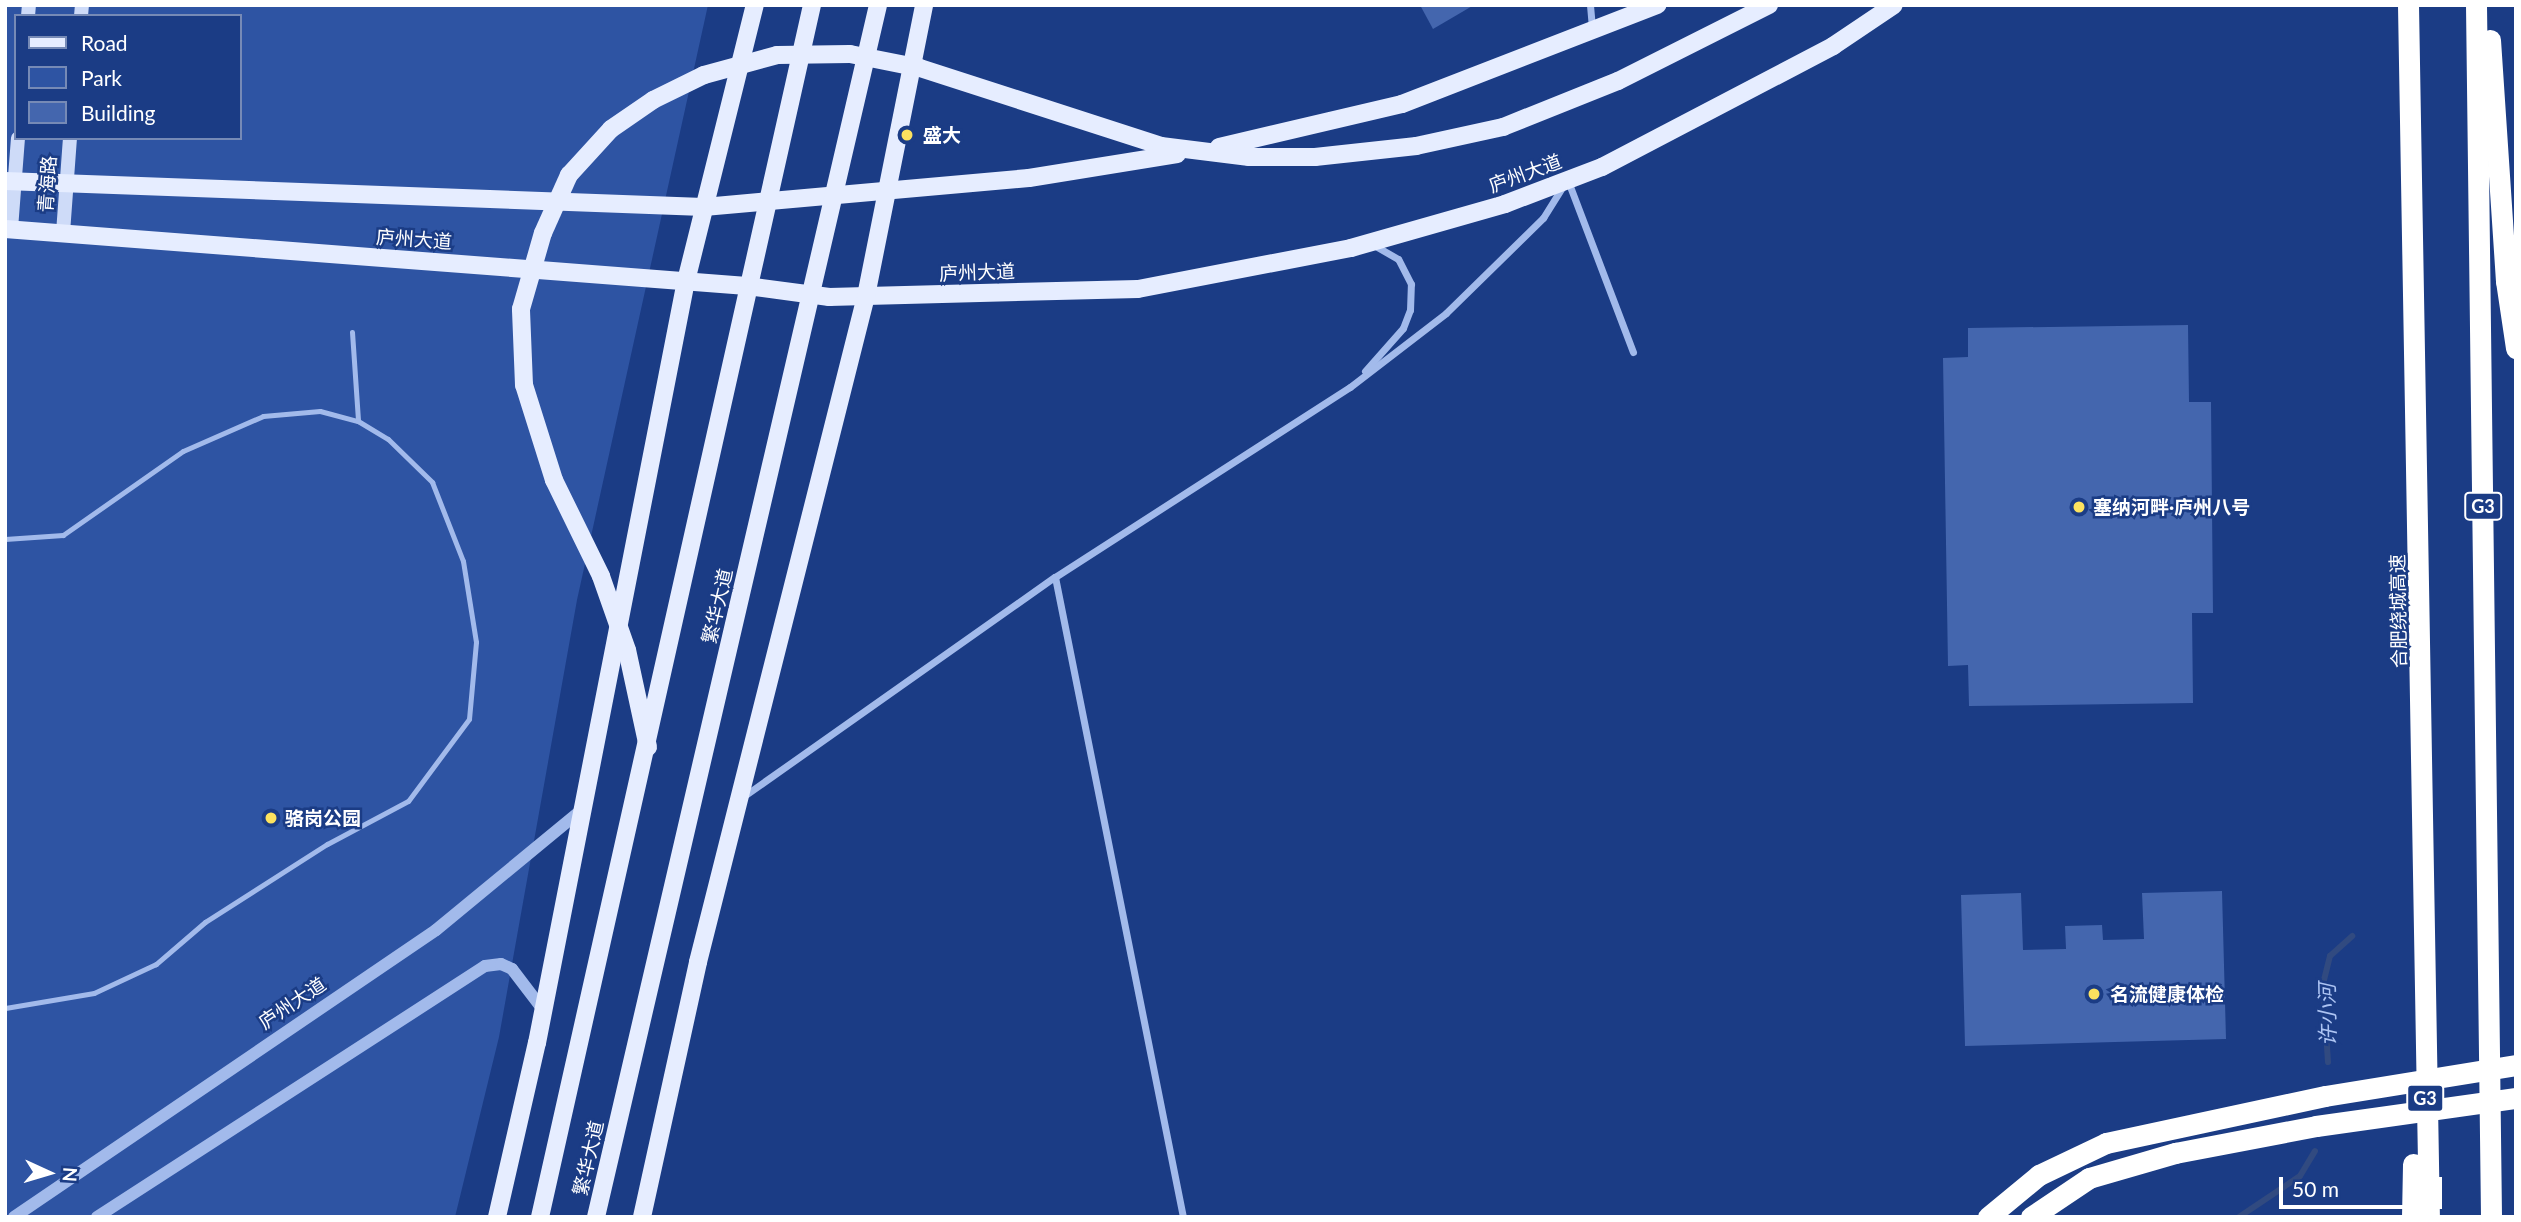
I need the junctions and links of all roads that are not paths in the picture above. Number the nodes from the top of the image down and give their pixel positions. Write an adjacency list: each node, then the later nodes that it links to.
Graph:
1 (755, 5): 21 (main road)
2 (812, 5): 20 (main road, 繁华大道)
3 (878, 5): 19 (main road, 繁华大道)
4 (924, 5): 18 (main road)
5 (1590, 5): 12 (street)
6 (1657, 5): 12 (main road)
7 (1769, 5): 36 (main road)
8 (1894, 5): 15 (main road, 庐州大道)
9 (2408, 5): 43 (highway, 合肥绕城高速)
10 (2476, 5): 55 (highway, G3)
11 (2488, 5): 30 (highway)
12 (1592, 29): 18 (main road)
13 (18, 140): 16 (main road, 青海路)
14 (70, 140): 17 (main road, 青海路)
15 (1567, 180): 24 (main road, 庐州大道); 31 (street); 32 (street)
16 (10, 181): 17 (main road); 22 (main road, 青海路)
17 (66, 184): 21 (main road); 23 (main road, 青海路)
18 (886, 194): 19 (main road); 28 (main road)
19 (833, 198): 20 (main road); 27 (main road, 繁华大道)
20 (766, 203): 21 (main road); 26 (main road, 繁华大道)
21 (704, 208): 25 (main road)
22 (8, 229): 23 (main road, 庐州大道)
23 (63, 233): 25 (main road, 庐州大道)
24 (1372, 243): 28 (main road, 庐州大道); 32 (street)
25 (686, 281): 26 (main road, 庐州大道); 38 (main road)
26 (747, 286): 27 (main road, 庐州大道); 36 (main road, 繁华大道)
27 (811, 295): 28 (main road, 庐州大道); 48 (main road, 繁华大道)
28 (866, 296): 37 (main road)
29 (352, 332): 33 (lane)
30 (2516, 348)
31 (1633, 352)
32 (1350, 387): 35 (street)
33 (358, 421): 34 (lane); 39 (lane)
34 (5, 539)
35 (1055, 577): 37 (street); 50 (street)
36 (648, 747): 47 (main road, 繁华大道)
37 (740, 798): 49 (main road)
38 (583, 809): 40 (main road); 44 (street, 庐州大道)
39 (5, 1008)
40 (544, 1011): 45 (street); 46 (main road)
41 (2516, 1065): 51 (highway)
42 (2516, 1098): 52 (highway)
43 (2419, 1185): 53 (highway); 54 (highway)
44 (14, 1217)
45 (97, 1217)
46 (497, 1217)
47 (540, 1217)
48 (596, 1217)
49 (642, 1217)
50 (1183, 1217)
51 (1988, 1217)
52 (2031, 1217)
53 (2412, 1217)
54 (2429, 1217)
55 (2491, 1217)

